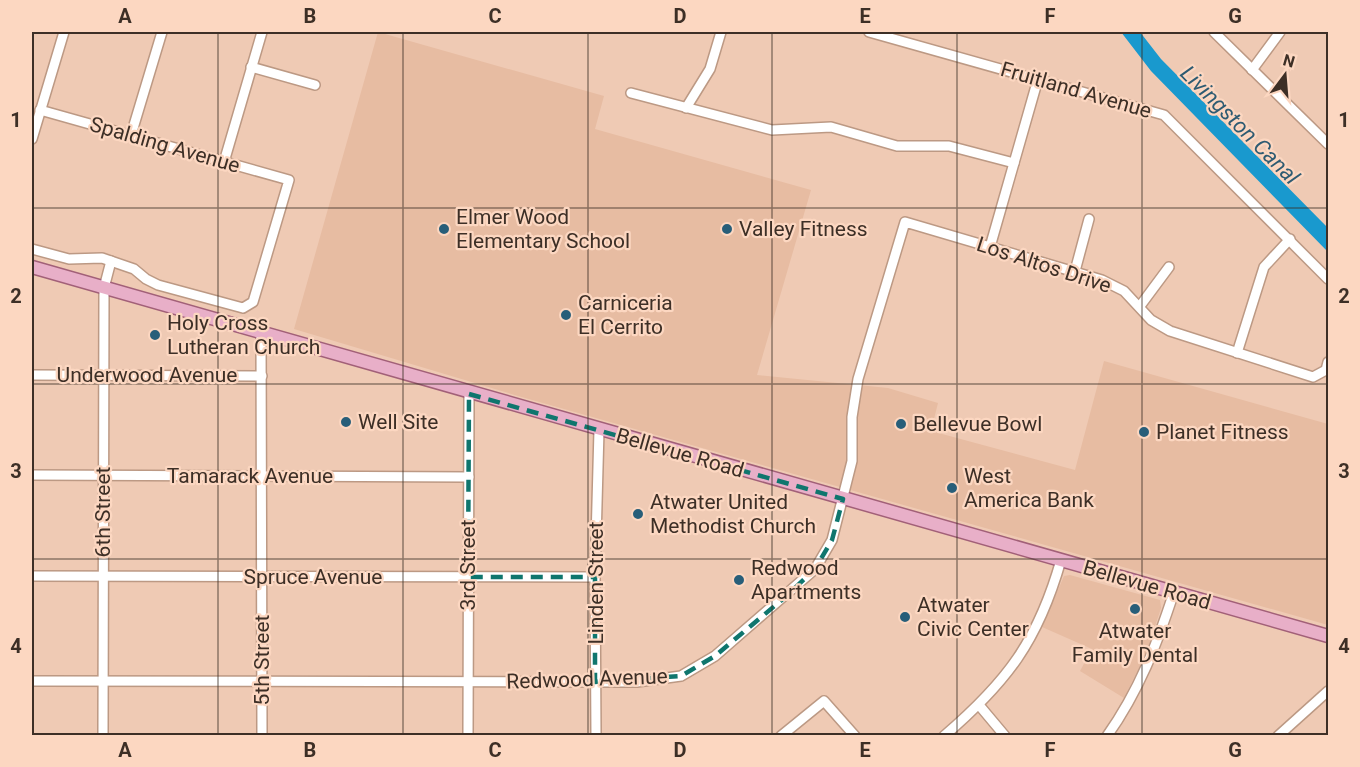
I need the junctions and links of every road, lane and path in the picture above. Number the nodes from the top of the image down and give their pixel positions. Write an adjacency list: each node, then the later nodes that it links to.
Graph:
1 (64, 32): 15 (street)
2 (162, 32): 16 (street)
3 (262, 32): 9 (street)
4 (721, 32): 14 (street)
5 (869, 32): 8 (street, Fruitland Avenue)
6 (1214, 32): 10 (street)
7 (1281, 32): 10 (street)
8 (895, 35): 11 (street, Fruitland Avenue)
9 (251, 67): 12 (street); 19 (street)
10 (1252, 70): 18 (street)
11 (1038, 79): 20 (street); 23 (street, Fruitland Avenue)
12 (315, 85)
13 (631, 93): 14 (street)
14 (686, 108): 20 (street)
15 (40, 110): 16 (street, Spalding Avenue); 17 (street)
16 (131, 135): 19 (street, Spalding Avenue)
17 (32, 139)
18 (1327, 141)
19 (224, 162): 26 (street, Spalding Avenue)
20 (1014, 163): 24 (street)
21 (1089, 219): 29 (street)
22 (904, 222): 24 (street, Los Altos Drive); 45 (street, Redwood Avenue)
23 (1290, 239): 30 (street, Fruitland Avenue); 34 (street)
24 (990, 247): 29 (street, Los Altos Drive)
25 (32, 249): 26 (street)
26 (111, 261): 31 (street, 6th Street)
27 (32, 267): 31 (main road, Bellevue Road)
28 (1170, 267): 32 (street)
29 (1075, 272): 32 (street, Los Altos Drive)
30 (1329, 279)
31 (104, 288): 33 (main road, Bellevue Road); 37 (street, 6th Street)
32 (1140, 306): 34 (street, Los Altos Drive)
33 (261, 333): 38 (street, 5th Street); 39 (main road, Bellevue Road)
34 (1237, 353): 35 (street, Los Altos Drive)
35 (1329, 362)
36 (32, 375): 37 (street, Underwood Avenue)
37 (104, 375): 38 (street, Underwood Avenue); 42 (street, 6th Street)
38 (262, 376): 43 (street, 5th Street)
39 (470, 394): 40 (main road, Bellevue Road); 44 (street, 3rd Street)
40 (599, 430): 45 (main road, Bellevue Road); 51 (street, Linden Street)
41 (32, 475): 42 (street, Tamarack Avenue)
42 (103, 475): 43 (street, Tamarack Avenue); 47 (street, 6th Street)
43 (262, 476): 44 (street, Tamarack Avenue); 49 (street, 5th Street)
44 (468, 477): 50 (street, 3rd Street)
45 (843, 499): 46 (main road, Bellevue Road); 58 (street, Redwood Avenue)
46 (1061, 560): 52 (main road, Bellevue Road); 60 (street)
47 (103, 575): 48 (street, Spruce Avenue); 49 (street, Spruce Avenue); 55 (street, 6th Street)
48 (32, 576)
49 (262, 577): 50 (street, Spruce Avenue); 56 (street, 5th Street)
50 (468, 577): 51 (street, Spruce Avenue); 57 (street, 3rd Street)
51 (595, 577): 58 (street, Linden Street)
52 (1174, 592): 53 (main road, Bellevue Road); 69 (street)
53 (1329, 636)
54 (32, 681): 55 (street, Redwood Avenue)
55 (104, 681): 56 (street, Redwood Avenue); 61 (street, 6th Street)
56 (262, 682): 57 (street, Redwood Avenue); 62 (street, 5th Street)
57 (468, 682): 58 (street, Redwood Avenue); 63 (street, 3rd Street)
58 (595, 682): 64 (street, Linden Street)
59 (1329, 692): 70 (street)
60 (979, 705): 67 (street); 68 (street)
61 (103, 735)
62 (262, 735)
63 (468, 735)
64 (596, 735)
65 (781, 735): 66 (street)
66 (855, 735)
67 (944, 735)
68 (1005, 735)
69 (1107, 735)
70 (1278, 735)

